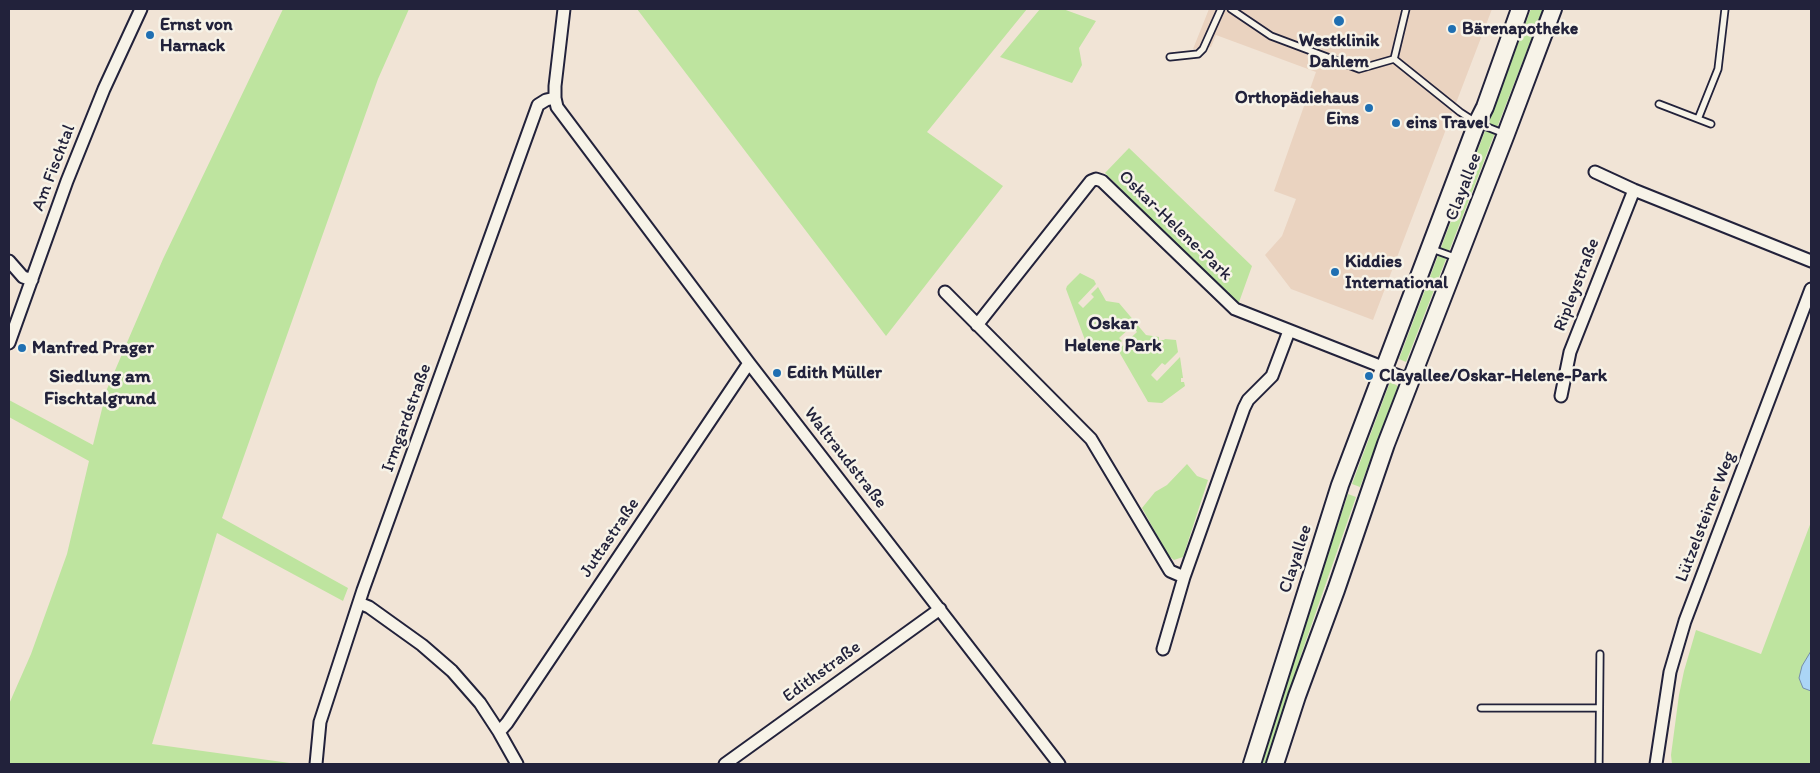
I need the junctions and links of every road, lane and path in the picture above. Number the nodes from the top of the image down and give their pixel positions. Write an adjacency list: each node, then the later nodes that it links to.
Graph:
1 (141, 9): 23 (street, Am Fischtal)
2 (564, 9): 11 (street)
3 (1221, 9): 9 (lane)
4 (1231, 9): 10 (lane)
5 (1406, 9): 10 (lane)
6 (1520, 9): 14 (main road, Clayallee)
7 (1552, 9): 16 (main road, Clayallee)
8 (1725, 9): 13 (lane)
9 (1170, 57)
10 (1394, 59): 14 (lane)
11 (555, 98): 29 (street, Waltraudstraße); 34 (street, Irmgardstraße)
12 (1659, 104): 13 (lane)
13 (1698, 119): 15 (lane)
14 (1477, 123): 16 (lane); 19 (main road, Clayallee)
15 (1712, 124)
16 (1506, 134): 20 (main road, Clayallee)
17 (1595, 172): 18 (street)
18 (1634, 190): 21 (street); 32 (street, Ripleystraße)
19 (1430, 248): 20 (lane); 30 (main road, Clayallee)
20 (1458, 258): 31 (main road, Clayallee)
21 (1811, 261)
22 (9, 262): 23 (street)
23 (32, 280): 28 (street, Am Fischtal)
24 (1811, 289): 48 (street, Lützelsteiner Weg)
25 (945, 292): 26 (street)
26 (978, 325): 27 (street, Oskar-Helene-Park); 33 (street)
27 (1289, 331): 30 (street, Oskar-Helene-Park); 33 (street)
28 (9, 343)
29 (750, 363): 35 (street, Waltraudstraße); 40 (street, Juttastraße)
30 (1384, 368): 31 (lane); 45 (main road, Clayallee)
31 (1412, 378): 46 (main road, Clayallee)
32 (1561, 396)
33 (1184, 577): 36 (street)
34 (359, 603): 40 (street); 41 (street, Irmgardstraße)
35 (940, 609): 43 (street, Edithstraße); 44 (street, Waltraudstraße)
36 (1163, 650)
37 (1600, 654): 39 (lane)
38 (1481, 708): 39 (lane)
39 (1599, 708): 47 (lane)
40 (499, 732): 42 (street)
41 (316, 764)
42 (517, 764)
43 (724, 764)
44 (1059, 764)
45 (1252, 764)
46 (1275, 764)
47 (1599, 764)
48 (1656, 764)

